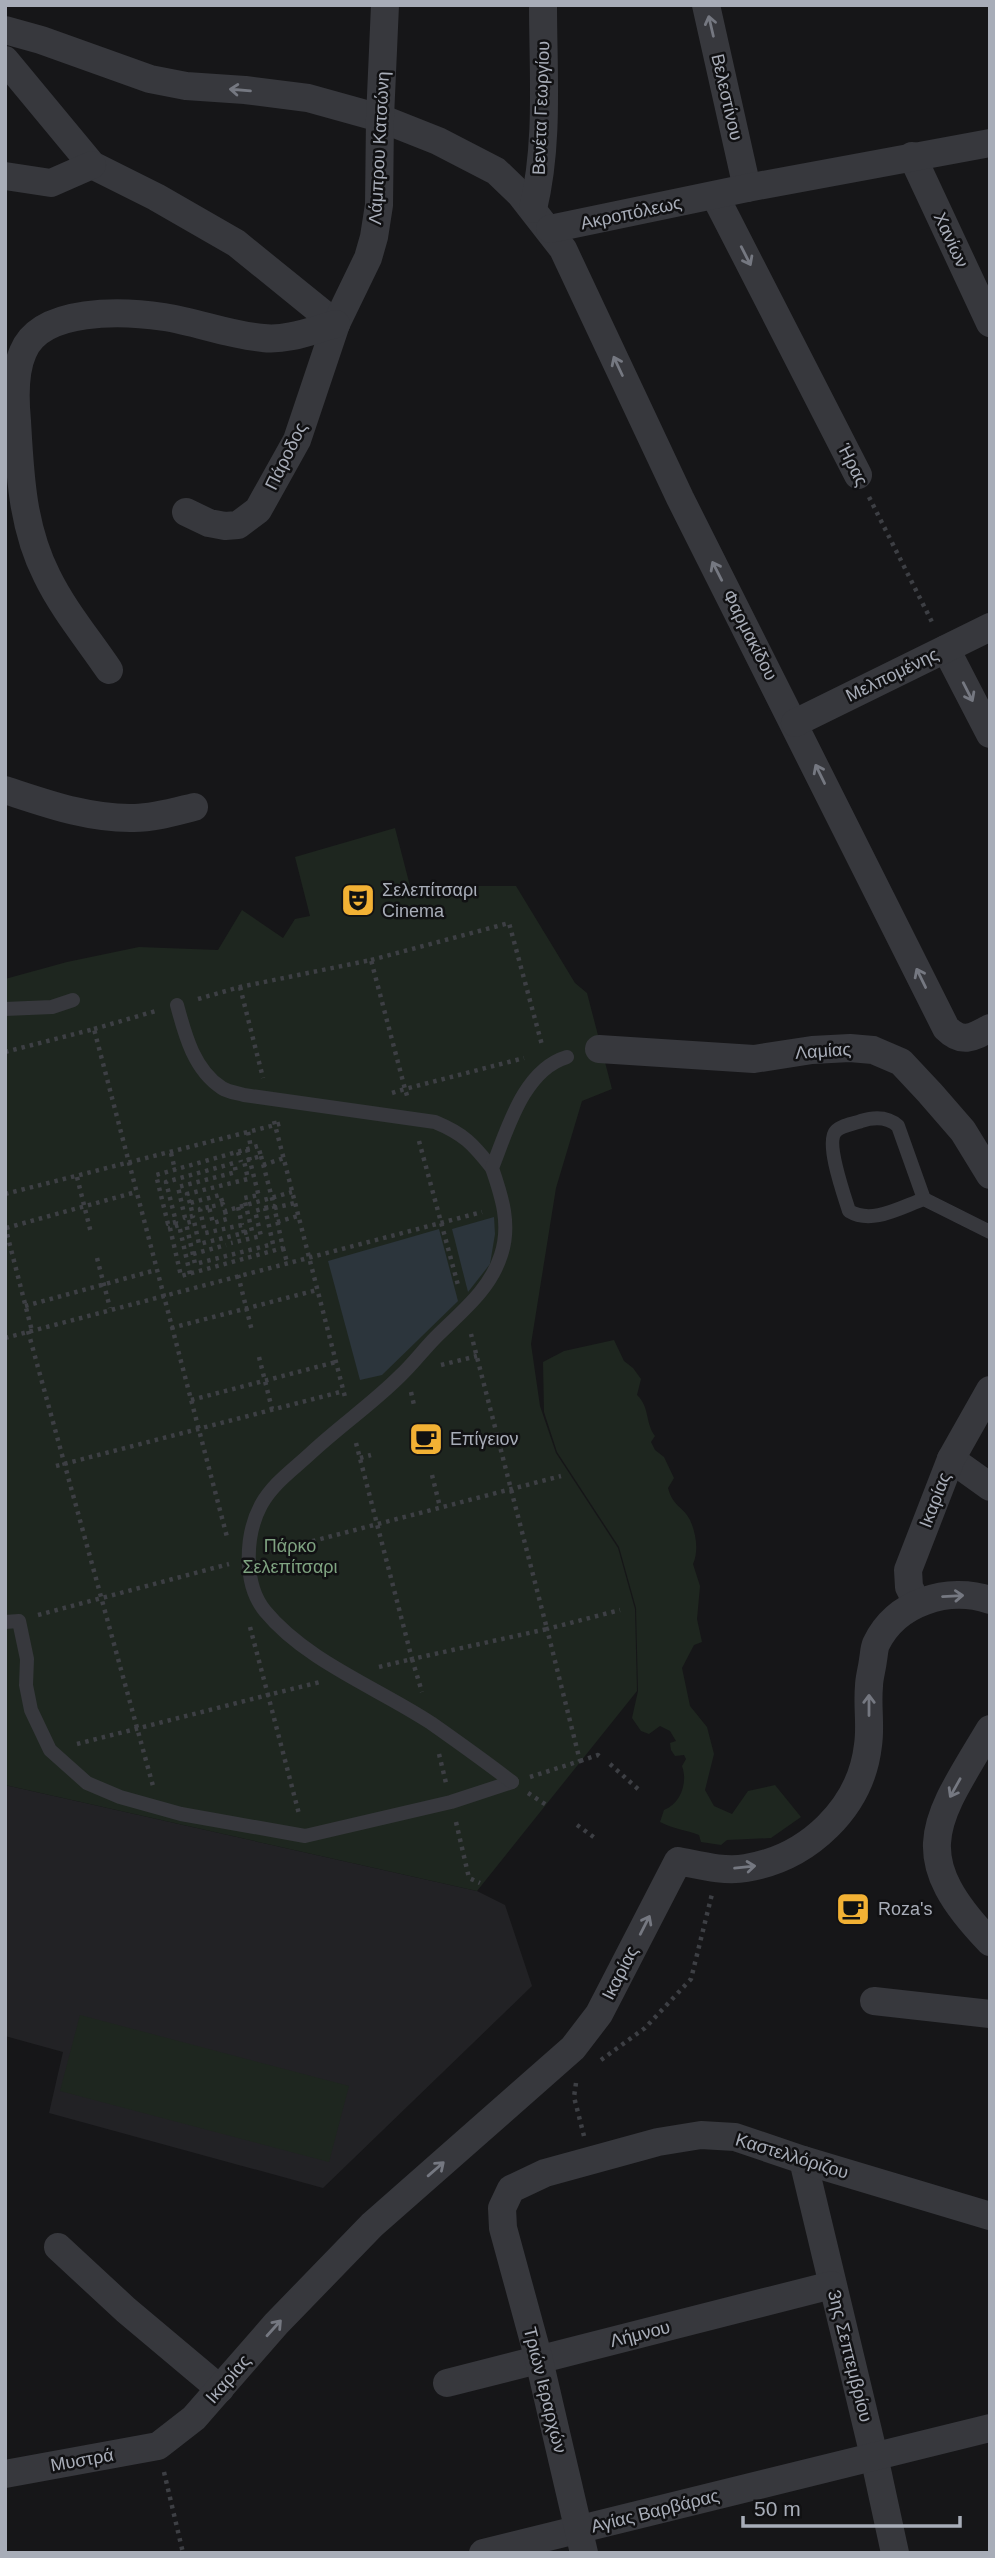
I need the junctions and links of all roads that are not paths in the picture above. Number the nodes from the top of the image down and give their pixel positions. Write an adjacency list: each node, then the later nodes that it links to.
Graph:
1 (385, 5): 6 (street, Λάμπρου Κατσώνη)
2 (543, 5): 13 (street, Βενέτα Γεωργίου)
3 (706, 5): 11 (street, Βελεστίνου, one-way to 3)
4 (5, 30): 6 (street, one-way to 4)
5 (5, 60): 9 (street)
6 (380, 118): 13 (street); 15 (street, Λάμπρου Κατσώνη)
7 (990, 143): 8 (street, Ακροπόλεως)
8 (912, 156): 11 (street, Ακροπόλεως); 14 (street, Χανίων)
9 (92, 165): 10 (street); 15 (street)
10 (5, 176)
11 (747, 188): 12 (street, Ακροπόλεως)
12 (715, 196): 13 (street, Ακροπόλεως); 16 (street, Ήρας, one-way to 16)
13 (541, 219): 21 (street, Φαρμακίδου, one-way to 13)
14 (990, 323)
15 (335, 324): 17 (street, Πάροδος); 20 (street)
16 (858, 475)
17 (186, 512)
18 (990, 627): 19 (street, Μελπομένης)
19 (946, 649): 21 (street, Μελπομένης); 22 (street, one-way to 22)
20 (109, 670)
21 (795, 723): 28 (street, Φαρμακίδου, one-way to 21)
22 (990, 734)
23 (5, 790): 24 (street)
24 (194, 807)
25 (73, 1000): 27 (lane)
26 (177, 1005): 31 (lane)
27 (5, 1009)
28 (990, 1028)
29 (599, 1049): 32 (street, Λαμίας)
30 (567, 1057): 31 (lane)
31 (492, 1168): 40 (lane)
32 (990, 1175)
33 (924, 1199): 33 (lane); 34 (lane)
34 (990, 1231)
35 (990, 1390): 36 (street, Ικαρίας)
36 (951, 1459): 37 (street); 39 (street, Ικαρίας)
37 (990, 1488)
38 (990, 1600): 39 (street, one-way to 38)
39 (916, 1603): 52 (street, Ικαρίας, one-way to 39)
40 (12, 1621)
41 (990, 1729): 42 (street, one-way to 42)
42 (990, 1942)
43 (874, 2001): 44 (street)
44 (990, 2014)
45 (803, 2160): 46 (street, Καστελλόριζου); 47 (street, Καστελλόριζου); 49 (street, 3ης Σεπτεμβρίου)
46 (990, 2216)
47 (503, 2228): 50 (street, Τριών Ιεραρχών)
48 (58, 2247): 52 (street)
49 (832, 2286): 50 (street, Λήμνου); 55 (street, 3ης Σεπτεμβρίου)
50 (539, 2360): 51 (street, Λήμνου); 57 (street, Τριών Ιεραρχών)
51 (447, 2383)
52 (220, 2389): 54 (street, Ικαρίας)
53 (990, 2428): 55 (street, Αγίας Βαρβάρας)
54 (158, 2446): 56 (street, Μυστρά)
55 (874, 2456): 57 (street, Αγίας Βαρβάρας); 59 (street, 3ης Σεπτεμβρίου)
56 (5, 2474)
57 (582, 2541): 58 (street, Αγίας Βαρβάρας)
58 (483, 2553)
59 (895, 2553)

